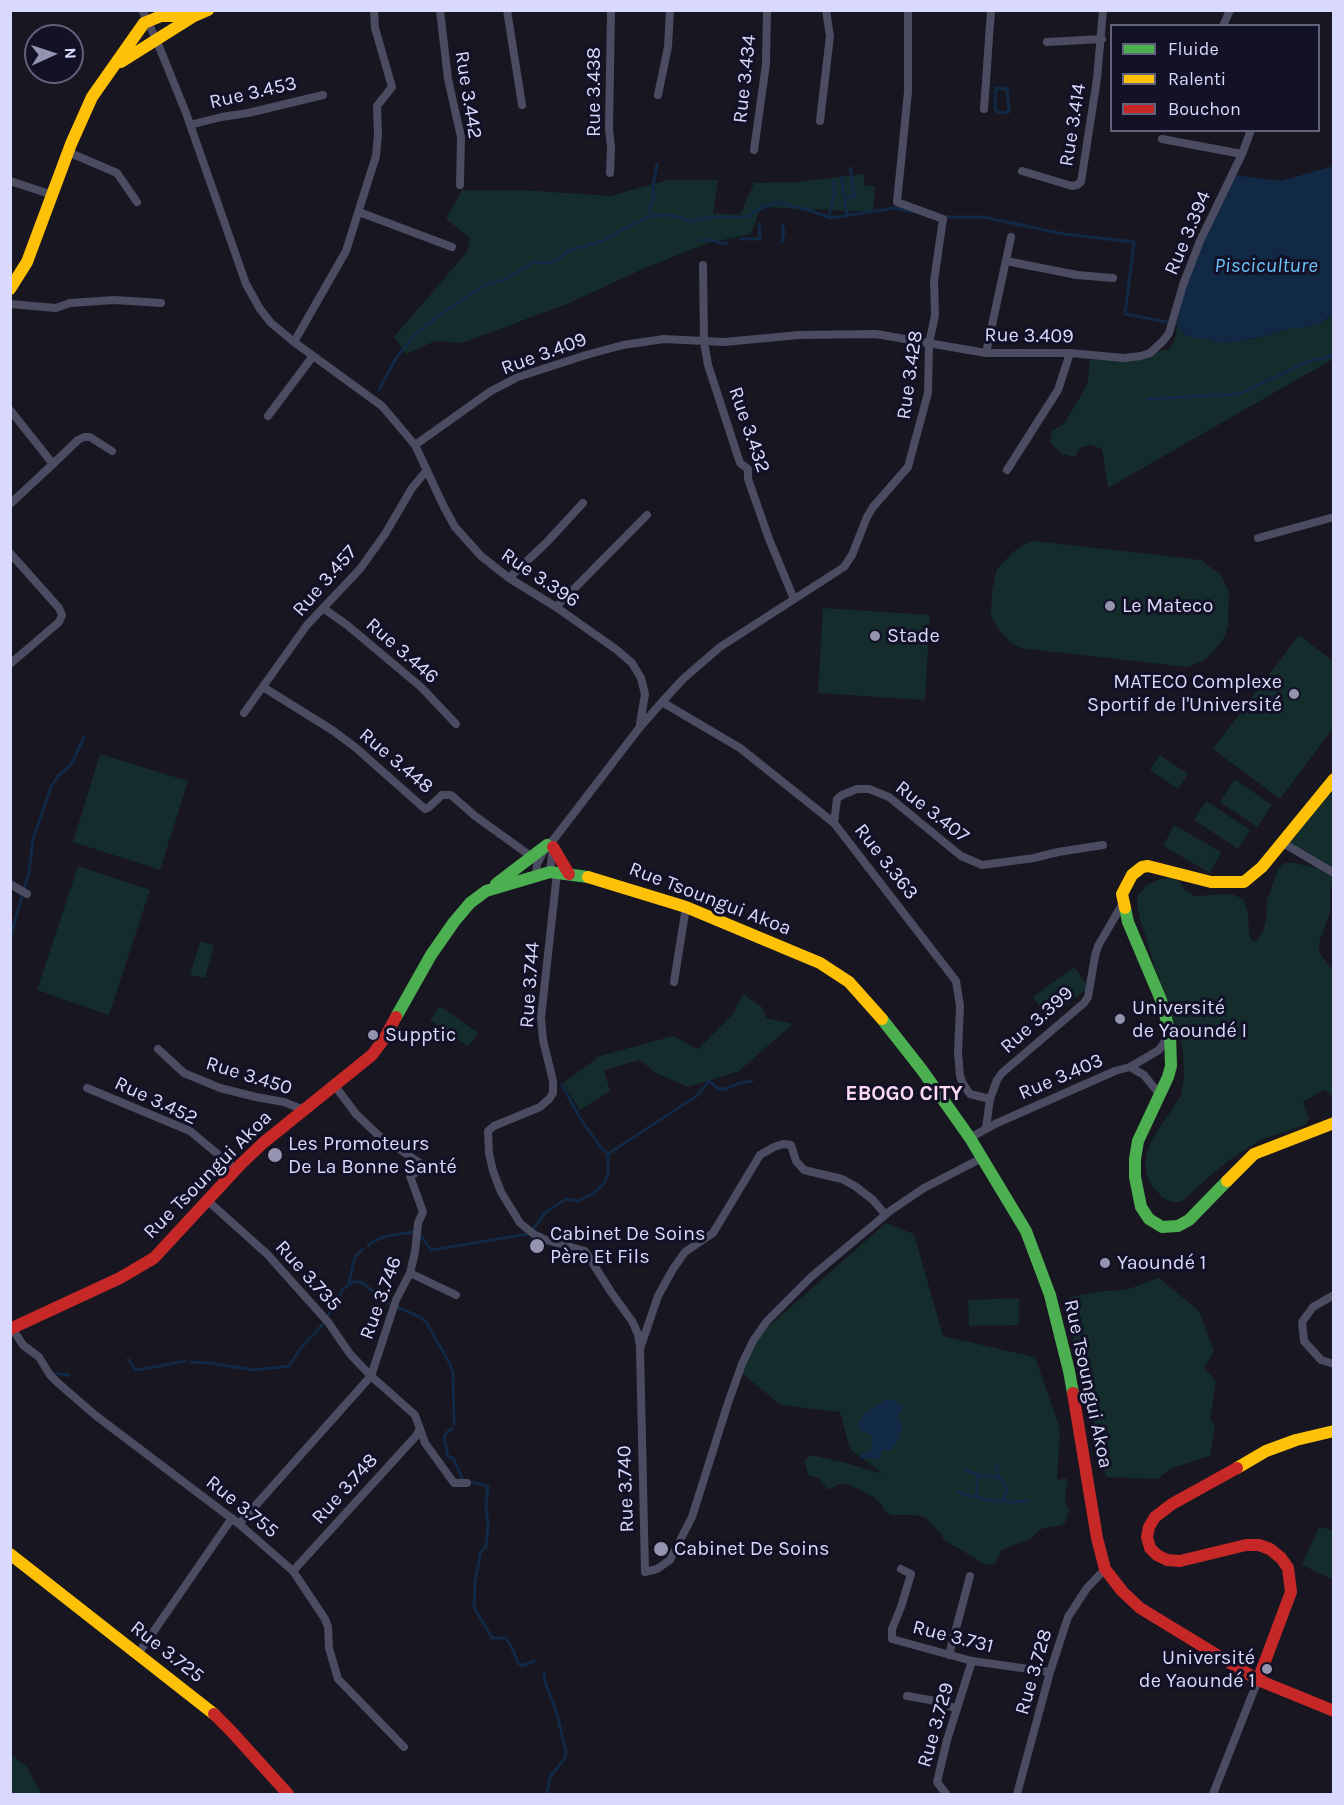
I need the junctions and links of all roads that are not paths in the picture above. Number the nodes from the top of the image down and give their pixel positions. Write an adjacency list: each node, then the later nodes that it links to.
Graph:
1 (208, 10): 13 (main road)
2 (374, 10): 37 (street)
3 (440, 10): 34 (street, Rue 3.442)
4 (507, 10): 22 (street)
5 (611, 10): 32 (street, Rue 3.438)
6 (670, 10): 20 (street)
7 (767, 10): 28 (street, Rue 3.434)
8 (826, 10): 24 (street)
9 (908, 10): 48 (street, Rue 3.428)
10 (991, 10): 23 (street)
11 (1104, 10): 17 (street, Rue 3.414)
12 (1230, 10): 15 (street)
13 (194, 15): 14 (main road); 16 (main road)
14 (145, 16): 16 (street); 19 (main road)
15 (1224, 24)
16 (156, 39): 19 (main road); 25 (street)
17 (1102, 39): 18 (street); 31 (street, Rue 3.414)
18 (1047, 42)
19 (117, 64): 29 (main road)
20 (658, 94)
21 (323, 95): 25 (street, Rue 3.453)
22 (522, 105)
23 (984, 108)
24 (820, 121)
25 (190, 125): 46 (street)
26 (1250, 132): 30 (street, Rue 3.394)
27 (1162, 139): 30 (street)
28 (754, 150)
29 (68, 152): 35 (main road); 36 (street)
30 (1242, 154): 49 (street, Rue 3.394)
31 (1022, 171)
32 (610, 173)
33 (10, 181): 35 (street)
34 (460, 185)
35 (53, 195): 43 (main road)
36 (137, 202)
37 (359, 212): 39 (street); 46 (street)
38 (1011, 237): 40 (street)
39 (453, 247)
40 (1006, 261): 42 (street); 50 (street)
41 (703, 265): 47 (street, Rue 3.432)
42 (1113, 278)
43 (10, 289)
44 (161, 303): 45 (street)
45 (10, 304)
46 (294, 342): 52 (street)
47 (704, 342): 48 (street, Rue 3.409); 55 (street, Rue 3.409); 67 (street, Rue 3.432)
48 (929, 344): 50 (street, Rue 3.409); 67 (street, Rue 3.428)
49 (1156, 347): 51 (street, Rue 3.409)
50 (986, 352): 51 (street, Rue 3.409)
51 (1070, 353): 59 (street)
52 (313, 356): 54 (street); 55 (street)
53 (10, 410): 57 (street)
54 (268, 416)
55 (415, 445): 58 (street, Rue 3.396)
56 (112, 451): 57 (street)
57 (53, 465): 61 (street)
58 (427, 470): 66 (street, Rue 3.396); 69 (street, Rue 3.457)
59 (1007, 470)
60 (583, 503): 66 (street)
61 (10, 504)
62 (647, 515): 68 (street)
63 (1334, 517): 64 (street)
64 (1258, 538)
65 (10, 554): 70 (street)
66 (509, 578): 68 (street, Rue 3.396)
67 (794, 599): 72 (street, Rue 3.428)
68 (556, 607): 75 (street, Rue 3.396)
69 (323, 608): 71 (street, Rue 3.457); 74 (street, Rue 3.446)
70 (10, 664)
71 (263, 687): 73 (street, Rue 3.457); 81 (street, Rue 3.448)
72 (662, 702): 75 (street, Rue 3.428); 77 (street, Rue 3.363)
73 (244, 713)
74 (456, 724)
75 (640, 727): 79 (street, Rue 3.428)
76 (1334, 779): 78 (main road)
77 (834, 823): 80 (street, Rue 3.407); 97 (street, Rue 3.363)
78 (1283, 843): 83 (street); 88 (main road)
79 (551, 844): 81 (main road); 82 (main road); 82 (street); 84 (street)
80 (1103, 845)
81 (532, 857): 86 (main road)
82 (558, 873): 84 (main road, Rue Tsoungui Akoa); 89 (main road, Rue Tsoungui Akoa); 110 (street, Rue 3.744)
83 (1334, 873)
84 (536, 876): 86 (main road, Rue Tsoungui Akoa)
85 (10, 884): 87 (street)
86 (486, 891): 94 (main road, Rue Tsoungui Akoa)
87 (27, 894)
88 (1123, 903): 91 (main road); 97 (street, Rue 3.399)
89 (686, 907): 90 (street); 101 (main road, Rue Tsoungui Akoa)
90 (674, 982)
91 (1170, 1034): 93 (street); 96 (main road)
92 (158, 1049): 98 (street, Rue 3.450)
93 (1130, 1067): 96 (street, Rue 3.403); 100 (street, Rue 3.403)
94 (335, 1086): 98 (main road, Rue Tsoungui Akoa); 106 (street, Rue 3.746)
95 (87, 1088): 103 (street, Rue 3.452)
96 (1160, 1095): 99 (main road)
97 (990, 1099): 100 (street, Rue 3.399)
98 (304, 1110): 103 (main road, Rue Tsoungui Akoa)
99 (1334, 1123)
100 (986, 1128): 101 (street, Rue 3.403)
101 (970, 1138): 102 (main road, Rue Tsoungui Akoa)
102 (982, 1158): 105 (street, Rue 3.740); 119 (main road, Rue Tsoungui Akoa)
103 (237, 1170): 104 (main road, Rue Tsoungui Akoa)
104 (208, 1201): 109 (main road, Rue Tsoungui Akoa); 112 (street, Rue 3.735)
105 (885, 1214): 110 (street, Rue 3.740); 110 (street, Rue 3.740)
106 (410, 1273): 107 (street); 112 (street, Rue 3.746)
107 (456, 1294)
108 (1334, 1295): 111 (street)
109 (11, 1327): 116 (street, Rue 3.755)
110 (640, 1349)
111 (1334, 1364)
112 (371, 1376): 113 (street, Rue 3.735); 116 (street, Rue 3.746)
113 (420, 1429): 115 (street, Rue 3.735); 120 (street, Rue 3.748)
114 (1334, 1431): 126 (main road)
115 (467, 1483)
116 (235, 1521): 120 (street, Rue 3.755); 122 (street, Rue 3.746)
117 (10, 1554): 122 (main road, Rue 3.725)
118 (901, 1569): 123 (street, Rue 3.731)
119 (1105, 1569): 125 (street, Rue 3.728); 126 (main road)
120 (293, 1571): 130 (street, Rue 3.755)
121 (970, 1576): 123 (street, Rue 3.729)
122 (138, 1654): 131 (main road, Rue 3.725)
123 (949, 1655): 124 (street, Rue 3.731)
124 (972, 1661): 125 (street, Rue 3.731); 128 (street, Rue 3.729)
125 (1050, 1672): 133 (street, Rue 3.728)
126 (1258, 1680): 129 (main road); 134 (street)
127 (906, 1696): 128 (street)
128 (957, 1709): 132 (street, Rue 3.729)
129 (1334, 1711)
130 (404, 1747)
131 (288, 1794)
132 (946, 1794)
133 (1017, 1794)
134 (1213, 1794)

